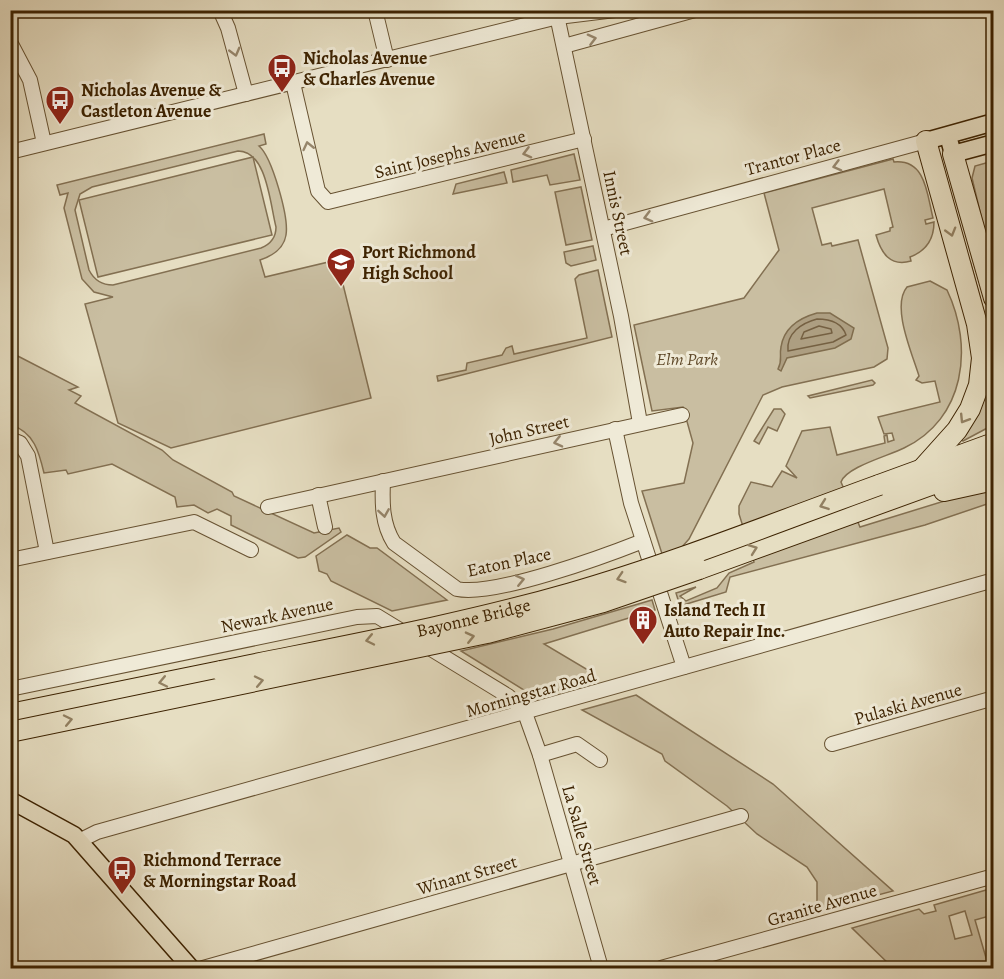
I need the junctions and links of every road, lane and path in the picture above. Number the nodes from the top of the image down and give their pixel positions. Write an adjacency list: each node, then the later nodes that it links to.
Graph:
1 (220, 10): 11 (street, one-way to 11)
2 (375, 10): 9 (street)
3 (617, 10): 5 (street); 6 (street)
4 (695, 10): 6 (street)
5 (557, 14): 8 (street, Innis Street); 9 (street)
6 (620, 31): 8 (street, one-way to 6)
7 (10, 42): 16 (street)
8 (564, 46): 14 (street, Innis Street)
9 (387, 60): 10 (street)
10 (293, 83): 11 (street); 14 (street, Saint Josephs Avenue, one-way to 10)
11 (246, 94): 16 (street)
12 (993, 122): 13 (main road, Trantor Place)
13 (948, 135): 15 (main road, Trantor Place); 19 (main road)
14 (584, 139): 20 (street, Innis Street)
15 (926, 141): 20 (street, Trantor Place, one-way to 20); 28 (highway, one-way to 28)
16 (44, 143): 18 (street)
17 (993, 143): 19 (main road)
18 (10, 152)
19 (953, 154): 21 (highway)
20 (603, 229): 23 (street, Innis Street)
21 (993, 298)
22 (682, 415): 23 (street, John Street)
23 (640, 423): 24 (street, John Street)
24 (615, 429): 30 (street, John Street, one-way to 30); 35 (street)
25 (10, 439): 37 (street)
26 (993, 443): 28 (highway, Bayonne Bridge)
27 (993, 462): 31 (highway)
28 (922, 469): 31 (highway, Bayonne Bridge)
29 (993, 480): 31 (highway)
30 (383, 481): 32 (street, John Street); 35 (street, Eaton Place, one-way to 35)
31 (882, 493): 44 (highway, Bayonne Bridge, one-way to 44, bridge); 45 (highway, Bayonne Bridge, one-way to 31, bridge)
32 (318, 495): 33 (street, John Street); 34 (street)
33 (268, 507)
34 (325, 527)
35 (643, 541): 40 (street)
36 (251, 550): 37 (street)
37 (48, 552): 38 (street)
38 (10, 560)
39 (993, 580): 40 (street, Morningstar Road)
40 (684, 667): 43 (street, Morningstar Road)
41 (10, 689): 43 (street, Newark Avenue)
42 (993, 698): 46 (street, Pulaski Avenue)
43 (525, 713): 47 (street, La Salle Street); 51 (street, Morningstar Road)
44 (10, 714)
45 (10, 732)
46 (832, 744)
47 (540, 755): 48 (street); 52 (street, La Salle Street)
48 (600, 760)
49 (10, 800): 51 (main road)
50 (741, 816): 52 (street, Winant Street)
51 (79, 841): 54 (main road)
52 (571, 864): 55 (street, Winant Street); 56 (street, La Salle Street)
53 (993, 876): 57 (street, Granite Avenue)
54 (191, 969)
55 (203, 969)
56 (601, 969)
57 (661, 969)

